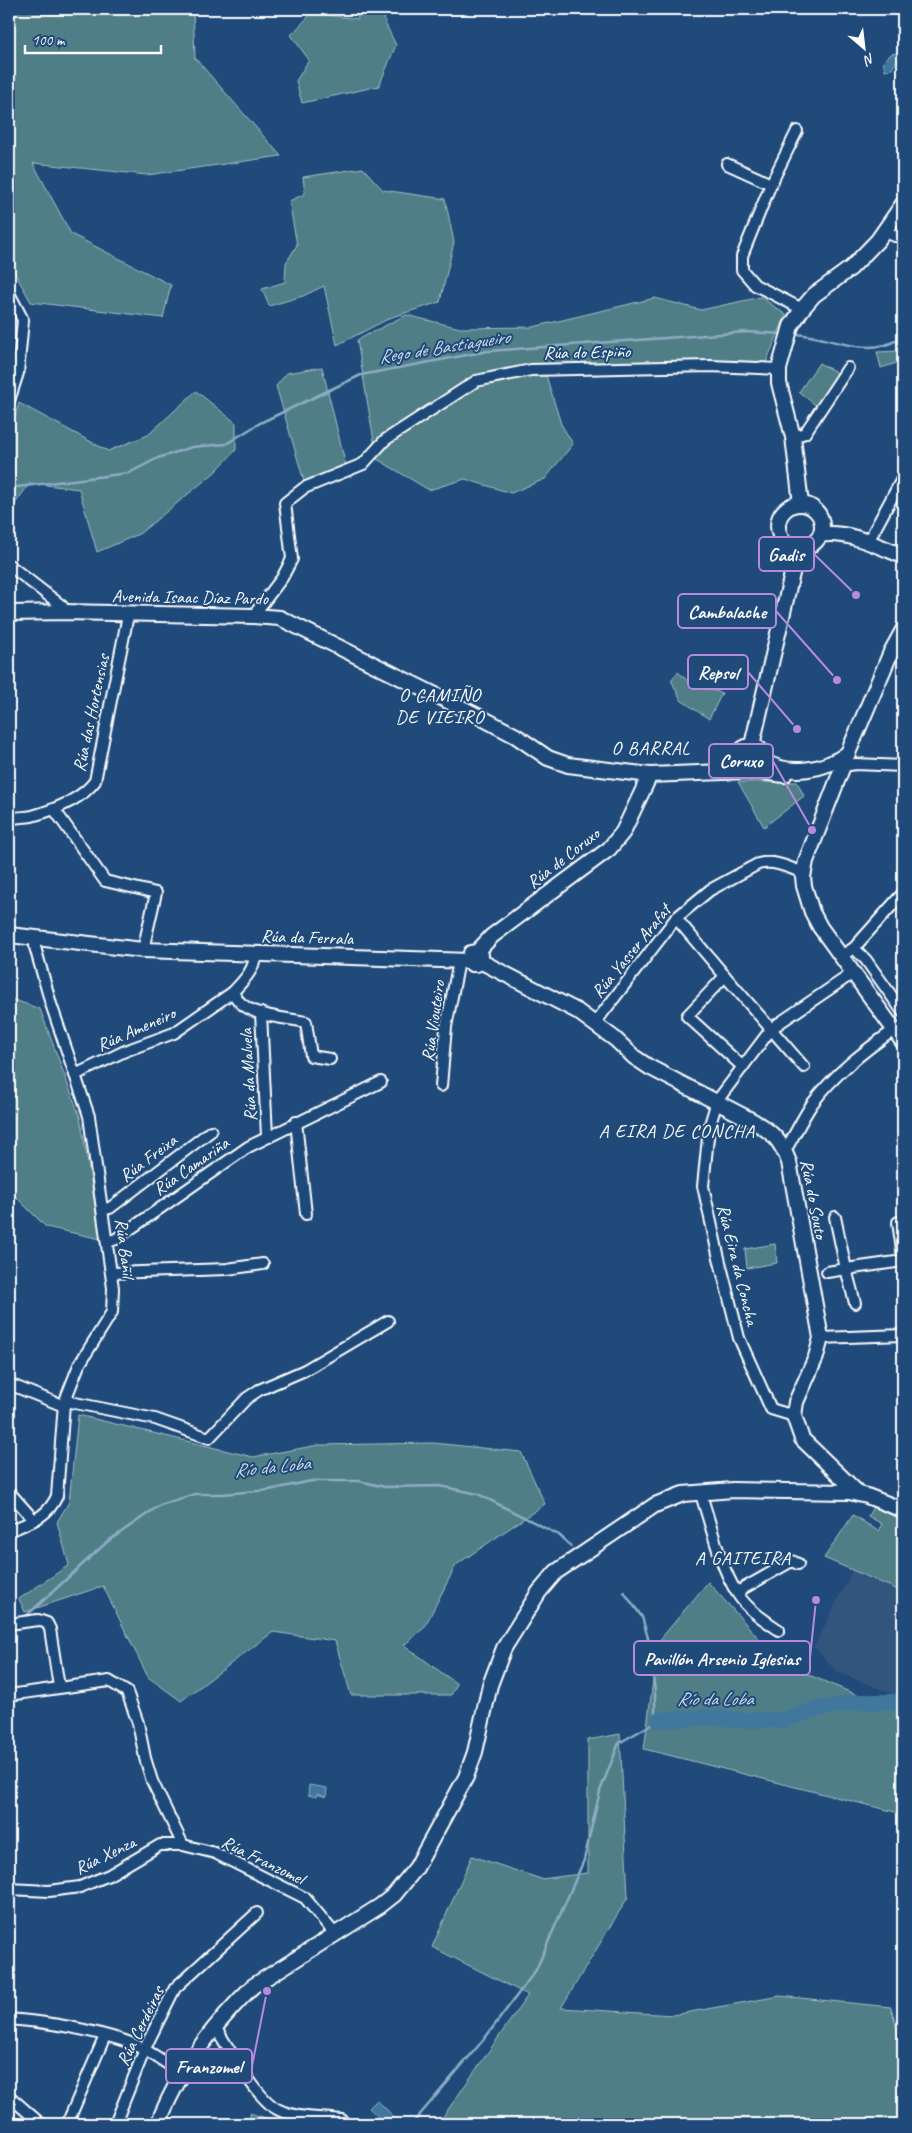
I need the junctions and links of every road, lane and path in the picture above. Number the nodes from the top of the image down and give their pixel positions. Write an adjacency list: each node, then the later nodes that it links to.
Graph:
1 (797, 131): 3 (street)
2 (727, 164): 3 (street)
3 (770, 184): 8 (street)
4 (903, 204): 5 (street)
5 (885, 232): 6 (street); 8 (street)
6 (903, 235)
7 (9, 293): 11 (street)
8 (802, 308): 10 (street)
9 (848, 368): 12 (street)
10 (779, 369): 12 (street); 23 (street, Rúa do Espiño)
11 (9, 401)
12 (793, 437): 14 (street)
13 (903, 477): 16 (street)
14 (801, 504): 15 (street); 17 (street)
15 (825, 530): 16 (street); 17 (street)
16 (868, 542): 18 (street)
17 (798, 548): 27 (street)
18 (903, 556)
19 (9, 565): 20 (street)
20 (65, 612): 21 (street, Avenida Isaac Díaz Pardo); 22 (street, Avenida Isaac Díaz Pardo)
21 (9, 614)
22 (128, 615): 23 (street, Avenida Isaac Díaz Pardo); 35 (street, Rúa das Hortensias)
23 (253, 616): 33 (street, Avenida Isaac Díaz Pardo)
24 (903, 630): 26 (street)
25 (903, 638): 26 (street)
26 (891, 652): 28 (street)
27 (752, 745): 29 (street); 31 (street)
28 (846, 759): 30 (street); 31 (street); 34 (street)
29 (738, 761): 31 (street); 32 (street)
30 (903, 766)
31 (755, 768): 32 (street, Avenida Isaac Díaz Pardo); 34 (street)
32 (724, 772): 33 (street, Avenida Isaac Díaz Pardo)
33 (650, 776): 46 (street, Rúa de Coruxo)
34 (834, 788): 37 (street)
35 (54, 809): 36 (street, Rúa das Hortensias); 43 (street)
36 (9, 820)
37 (804, 874): 39 (street, Rúa Yasser Arafat); 45 (street)
38 (903, 894): 42 (street)
39 (676, 918): 48 (street); 52 (street, Rúa Yasser Arafat)
40 (9, 935): 41 (street, Rúa da Ferrala)
41 (36, 938): 43 (street, Rúa da Ferrala); 59 (street, Rúa Bañil)
42 (854, 948): 45 (street); 50 (street)
43 (142, 950): 44 (street, Rúa da Ferrala)
44 (255, 954): 46 (street, Rúa da Ferrala); 49 (street)
45 (841, 956): 47 (street)
46 (471, 959): 52 (street, Rúa do Souto); 61 (street, Rúa Viouteiro)
47 (853, 973): 53 (street); 54 (street)
48 (724, 976): 53 (street); 57 (street)
49 (232, 992): 51 (street, Rúa da Malvela); 59 (street, Rúa Ameneiro)
50 (903, 1012)
51 (261, 1013): 56 (street, Rúa da Malvela); 65 (street, Rúa da Malvela)
52 (595, 1023): 62 (street, Rúa do Souto)
53 (772, 1028): 57 (street); 58 (street)
54 (894, 1030): 55 (street); 66 (street)
55 (903, 1042)
56 (330, 1059)
57 (743, 1066): 62 (street)
58 (804, 1067)
59 (75, 1075): 67 (street, Rúa Bañil)
60 (382, 1082): 63 (street, Rúa Camariña)
61 (441, 1086)
62 (717, 1101): 66 (street, Rúa do Souto); 83 (street, Rúa Eira da Concha)
63 (296, 1122): 65 (street, Rúa Camariña); 68 (street)
64 (211, 1131): 67 (street, Rúa Freixa)
65 (267, 1136): 71 (street, Rúa Camariña)
66 (785, 1151): 80 (street, Rúa do Souto)
67 (104, 1209): 71 (street, Rúa Bañil)
68 (306, 1214)
69 (834, 1217): 74 (street)
70 (898, 1222): 72 (street)
71 (108, 1242): 76 (street, Rúa Bañil)
72 (903, 1259): 74 (street)
73 (264, 1264): 76 (street)
74 (846, 1269): 75 (street); 77 (street)
75 (827, 1272)
76 (112, 1274): 82 (street, Rúa Bañil)
77 (855, 1303)
78 (388, 1321): 82 (street)
79 (903, 1335): 80 (street)
80 (821, 1338): 83 (street, Rúa do Souto)
81 (9, 1384): 82 (street)
82 (65, 1404): 88 (street, Rúa Bañil)
83 (794, 1416): 86 (street)
84 (9, 1492): 88 (street)
85 (700, 1492): 86 (street); 91 (street); 99 (street)
86 (859, 1494): 87 (street)
87 (903, 1510)
88 (34, 1520): 89 (street, Rúa Bañil)
89 (9, 1532)
90 (798, 1564): 91 (street)
91 (737, 1592): 93 (street)
92 (9, 1624): 94 (street)
93 (780, 1630)
94 (59, 1687): 95 (street); 96 (street)
95 (9, 1695)
96 (183, 1845): 97 (street, Rúa Xenza); 99 (street, Rúa Franzomel)
97 (9, 1890)
98 (257, 1913): 103 (street, Rúa Cerdeiras)
99 (335, 1934): 101 (street)
100 (9, 2019): 102 (street)
101 (215, 2027): 104 (street); 106 (street)
102 (106, 2036): 103 (street); 107 (street)
103 (144, 2050): 104 (street); 109 (street, Rúa Cerdeiras)
104 (182, 2073): 110 (street)
105 (9, 2096): 108 (street)
106 (342, 2120)
107 (67, 2123)
108 (41, 2124)
109 (115, 2124)
110 (158, 2124)

